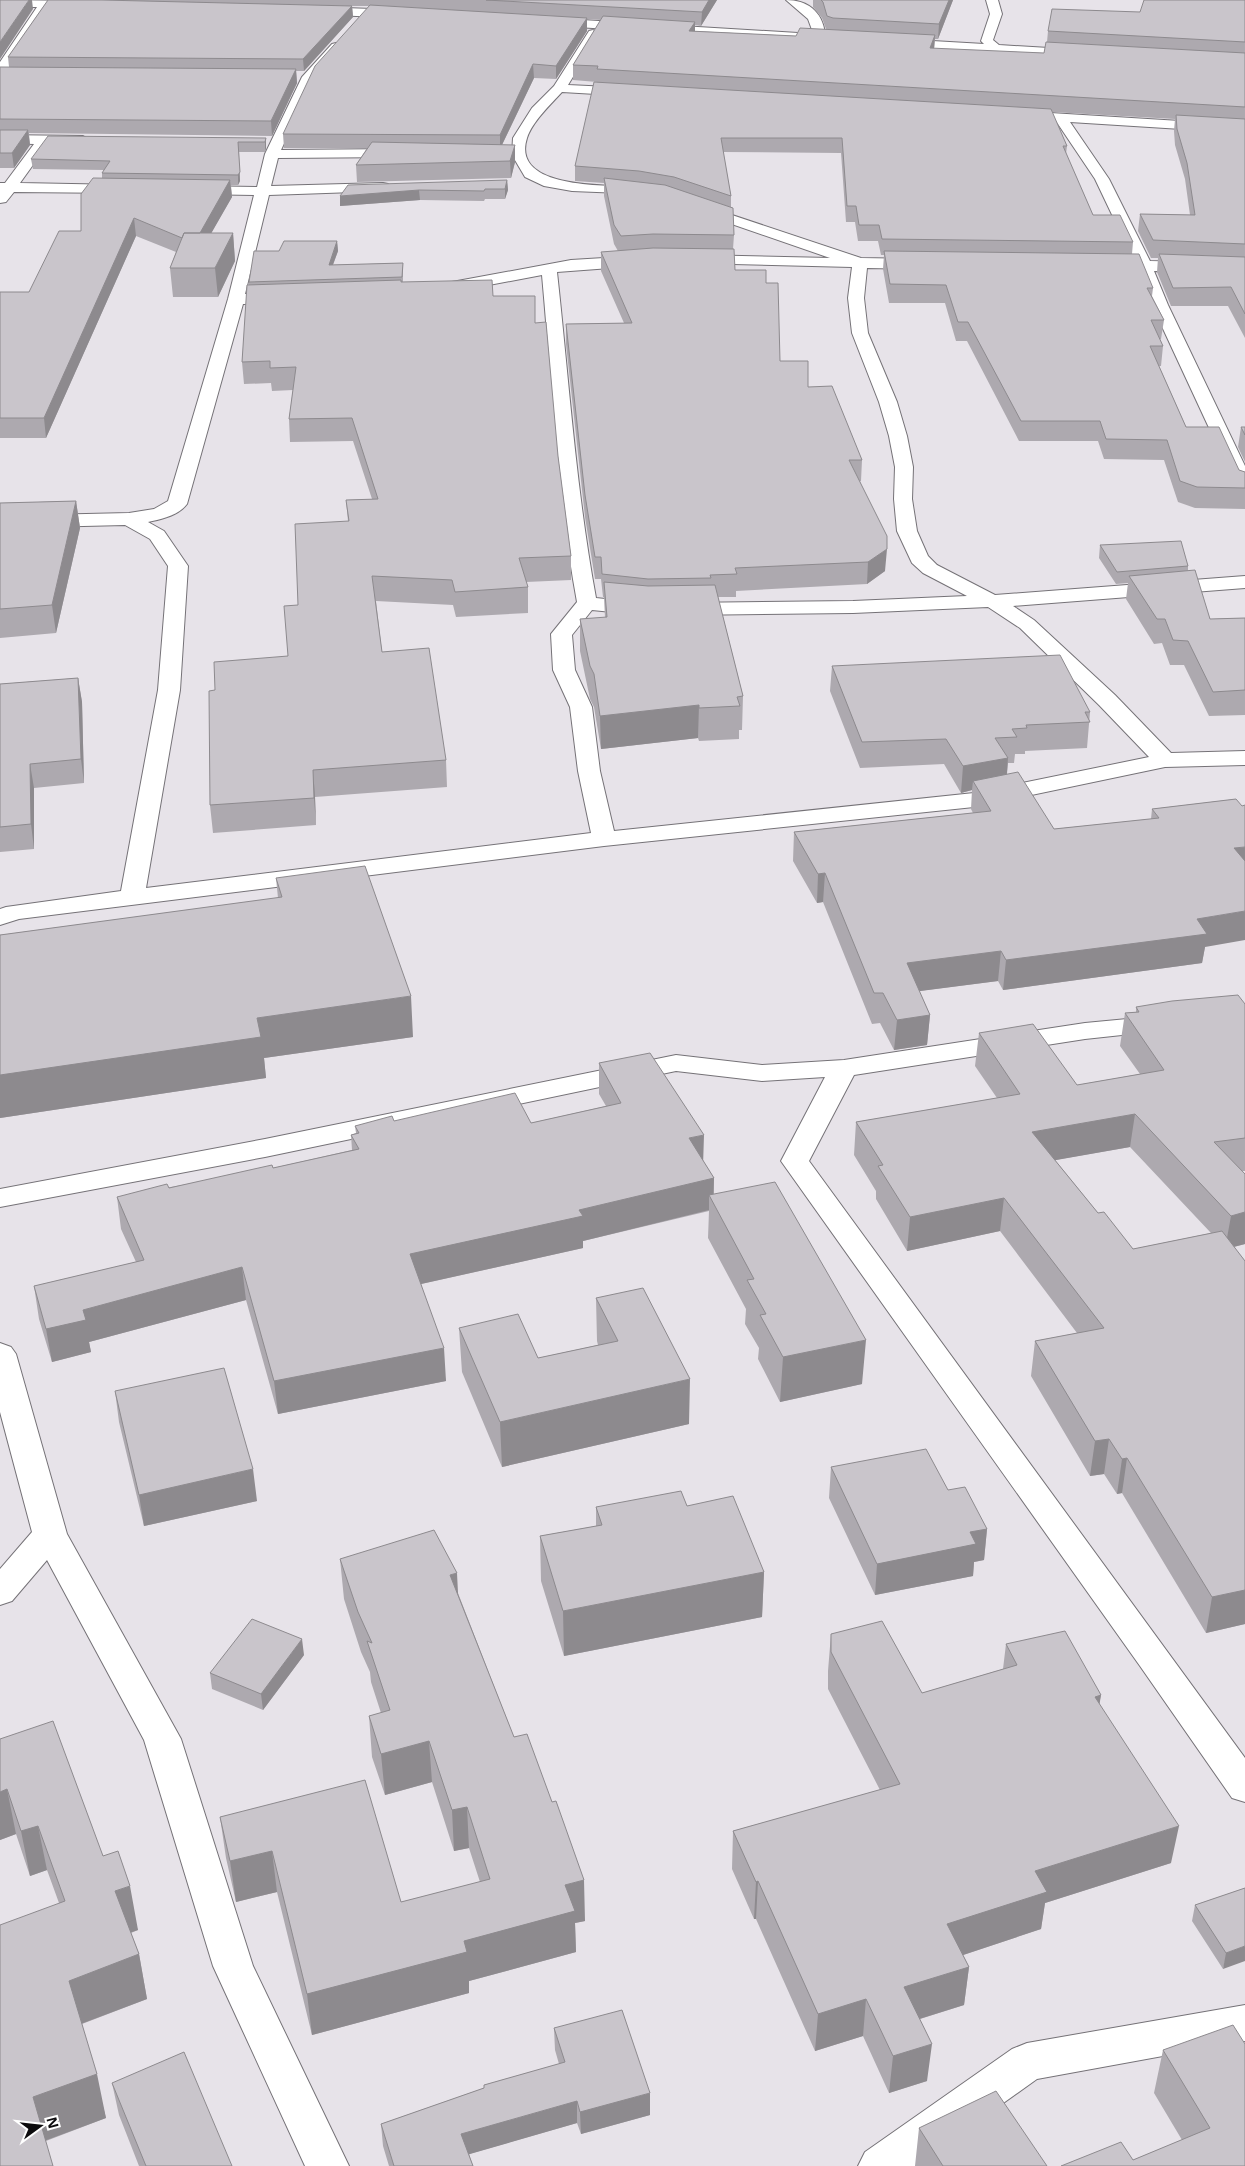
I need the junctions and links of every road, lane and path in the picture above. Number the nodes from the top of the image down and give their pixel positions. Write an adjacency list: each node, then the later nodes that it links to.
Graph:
1 (792, 0): 10 (street)
2 (992, 0): 12 (street)
3 (46, 2): 4 (street); 5 (street); 14 (street)
4 (0, 3)
5 (93, 6)
6 (308, 11): 7 (street)
7 (367, 12): 8 (street); 23 (street)
8 (415, 15)
9 (541, 21): 10 (street)
10 (598, 24): 15 (street)
11 (889, 42): 12 (street)
12 (996, 49): 13 (street)
13 (1097, 55)
14 (3, 74)
15 (559, 88): 16 (street); 26 (street)
16 (648, 93)
17 (1001, 114): 18 (street)
18 (1060, 118): 19 (street); 42 (street)
19 (1245, 129)
20 (0, 139): 21 (street)
21 (44, 139): 22 (street); 29 (street)
22 (92, 140)
23 (272, 146): 24 (street); 33 (street)
24 (418, 153)
25 (501, 154): 26 (street)
26 (519, 155): 27 (street)
27 (549, 183): 28 (street); 34 (street)
28 (519, 184)
29 (4, 187): 31 (street); 35 (street)
30 (401, 187): 33 (street)
31 (136, 189)
32 (175, 190): 33 (street)
33 (264, 191): 47 (street)
34 (652, 193)
35 (0, 200)
36 (687, 203): 39 (street)
37 (653, 260): 44 (street)
38 (683, 260): 39 (street)
39 (860, 264): 40 (street); 52 (street)
40 (939, 264)
41 (1096, 265): 42 (street)
42 (1144, 265): 43 (street); 48 (street)
43 (1245, 268)
44 (549, 269): 45 (street); 53 (street)
45 (440, 289)
46 (294, 298): 47 (street)
47 (236, 299): 49 (street)
48 (1245, 486)
49 (129, 519): 50 (street); 57 (street)
50 (0, 522)
51 (1245, 582): 52 (street)
52 (992, 601): 53 (street); 55 (street)
53 (586, 604): 56 (street)
54 (1245, 758): 55 (street)
55 (1165, 760): 56 (street)
56 (604, 839): 57 (street)
57 (132, 897): 58 (street)
58 (0, 917)
59 (1188, 1021): 60 (street)
60 (844, 1068): 61 (street); 65 (street)
61 (0, 1198)
62 (0, 1354): 63 (street)
63 (50, 1534): 64 (street); 67 (street)
64 (0, 1592)
65 (1245, 1787)
66 (1245, 2023): 68 (street)
67 (327, 2166)
68 (880, 2166)

